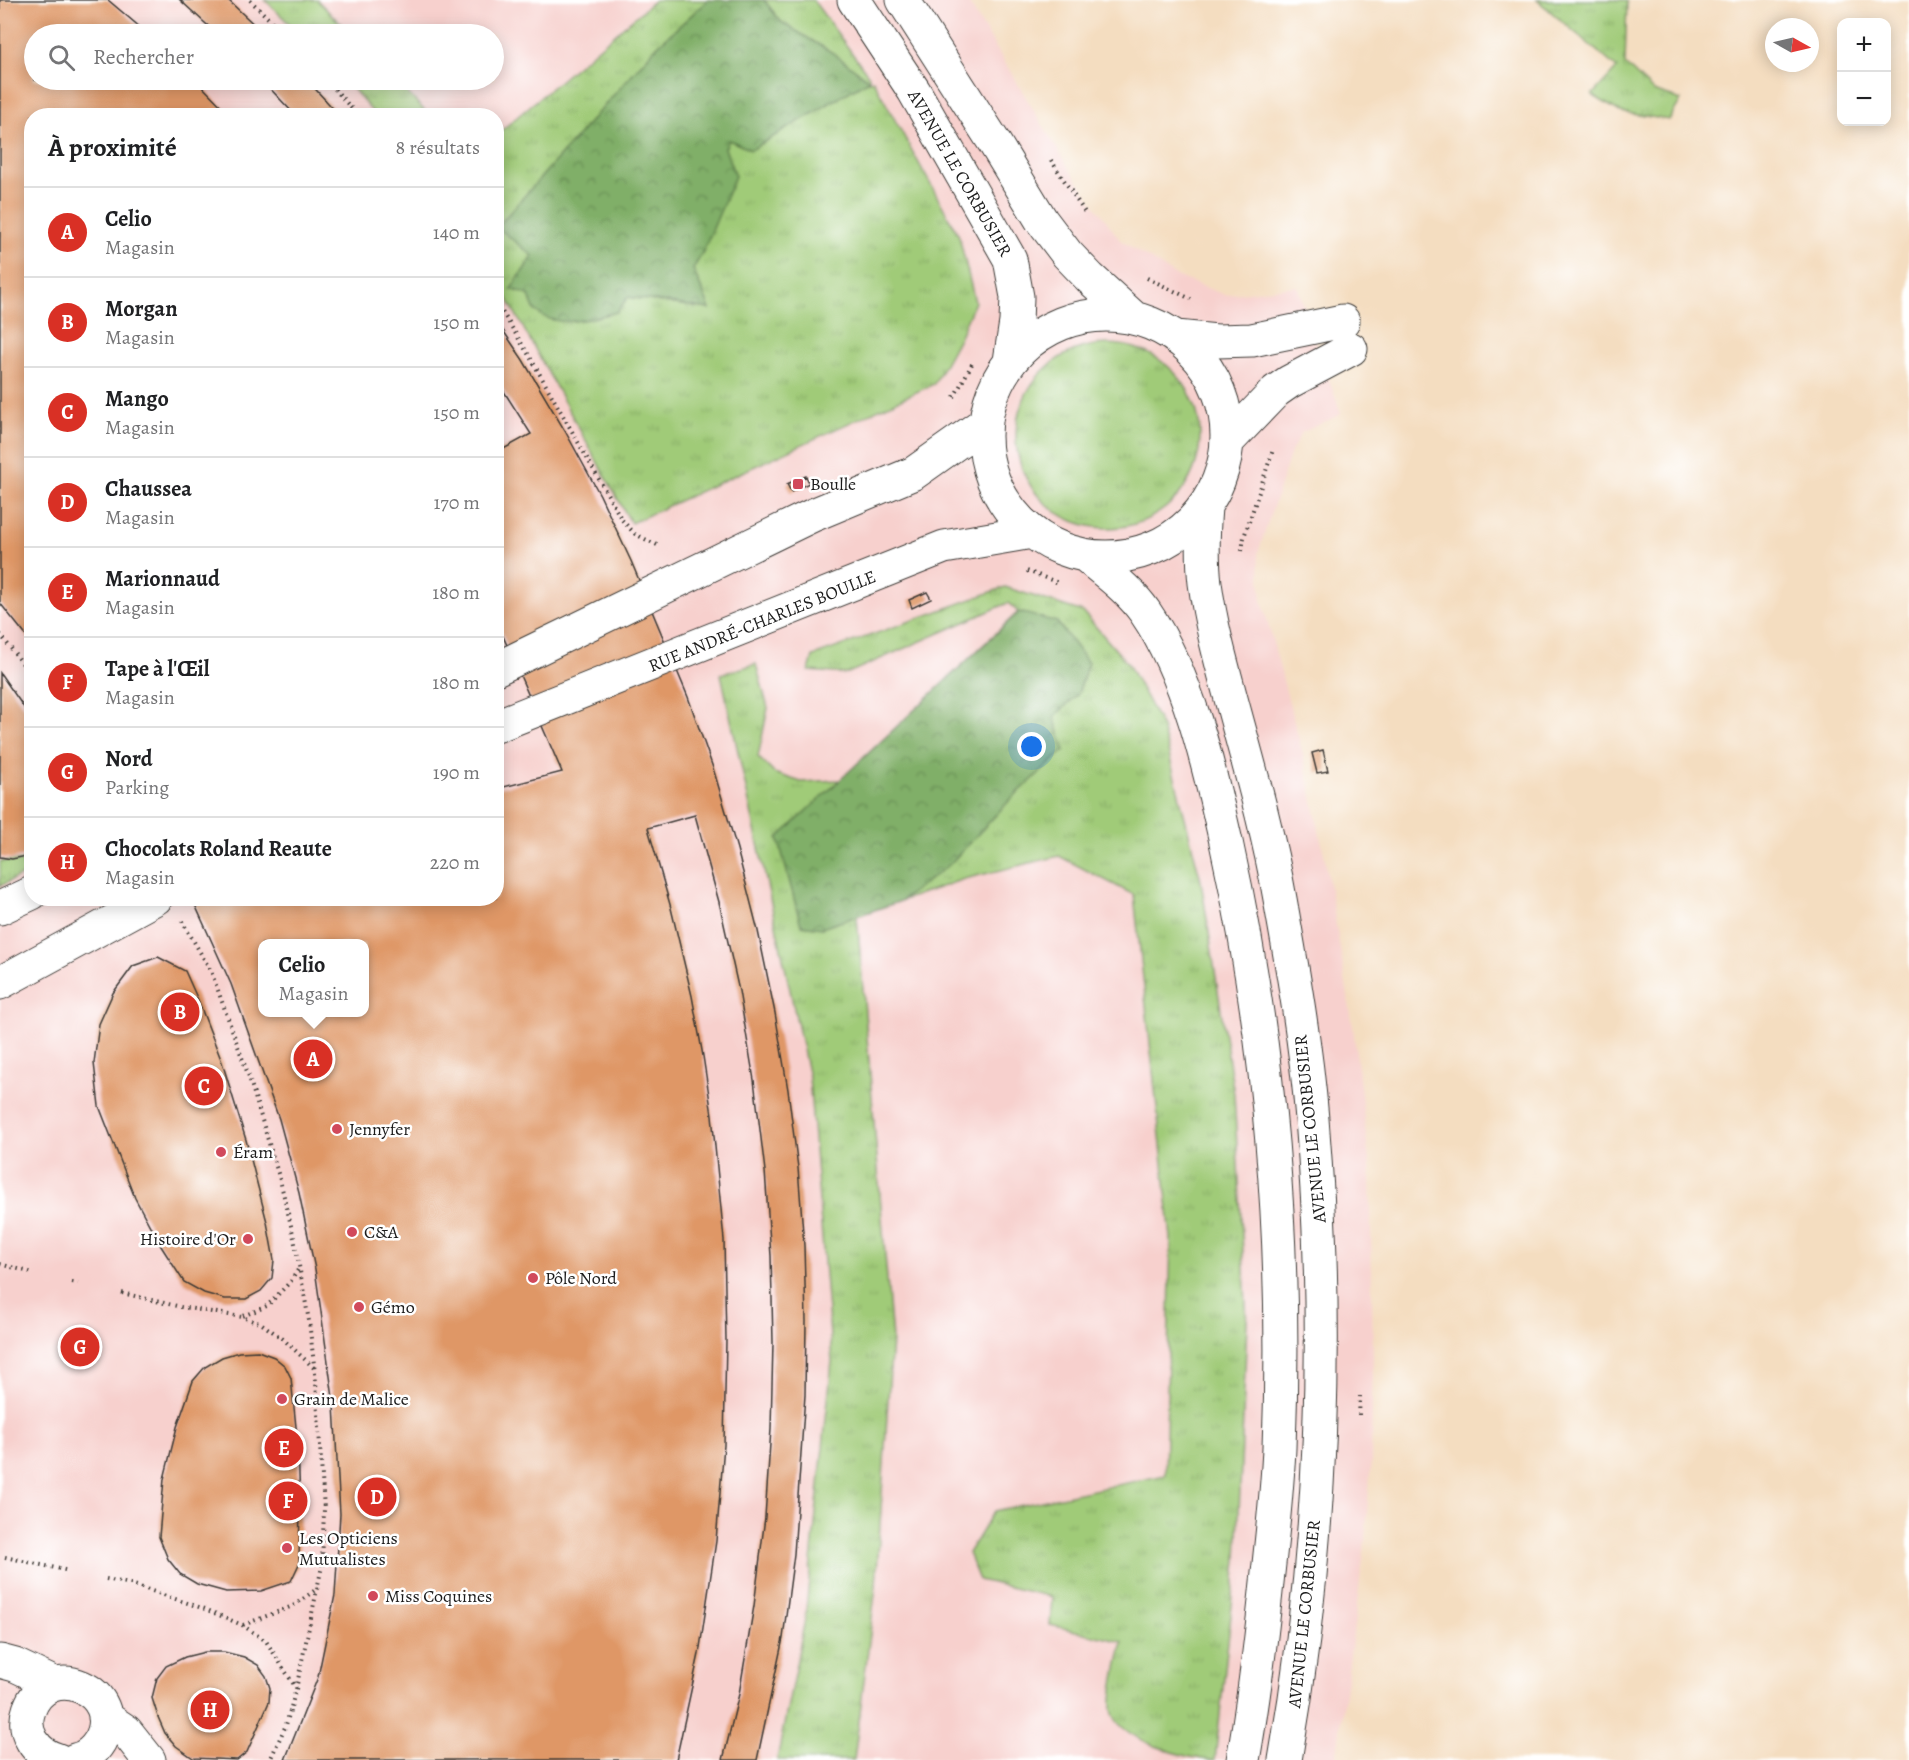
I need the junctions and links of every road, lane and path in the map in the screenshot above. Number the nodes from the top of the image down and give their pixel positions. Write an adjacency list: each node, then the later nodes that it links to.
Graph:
1 (250, 0): 4 (path)
2 (854, 0): 10 (street, AVENUE LE CORBUSIER)
3 (903, 0): 8 (street)
4 (274, 24)
5 (336, 90): 6 (path)
6 (351, 108)
7 (504, 315): 17 (path)
8 (1134, 318): 9 (street); 10 (street)
9 (1176, 337): 14 (street); 14 (street)
10 (1010, 361): 13 (street)
11 (973, 364): 12 (path)
12 (950, 403)
13 (986, 422): 16 (street); 22 (street)
14 (1227, 442): 15 (street)
15 (1204, 507): 18 (street); 52 (street, AVENUE LE CORBUSIER)
16 (1032, 532): 18 (street); 24 (street, RUE ANDRÉ-CHARLES BOULLE)
17 (659, 546)
18 (1086, 556): 51 (street)
19 (1022, 570): 20 (path)
20 (1068, 586)
21 (0, 634): 23 (path)
22 (504, 665)
23 (24, 666)
24 (504, 723)
25 (24, 897): 28 (street)
26 (164, 906): 29 (street)
27 (167, 906): 31 (path)
28 (0, 908)
29 (0, 983)
30 (0, 1264): 32 (path)
31 (299, 1268): 36 (path); 37 (path)
32 (33, 1273)
33 (72, 1282): 34 (path)
34 (78, 1283)
35 (122, 1293): 36 (path)
36 (242, 1317): 37 (path)
37 (314, 1368): 41 (path)
38 (5, 1557): 39 (path)
39 (69, 1571)
40 (106, 1579): 42 (path)
41 (318, 1588): 42 (path); 45 (path)
42 (242, 1625): 45 (path)
43 (0, 1662): 44 (street)
44 (55, 1684): 47 (street); 48 (street)
45 (297, 1689): 50 (path)
46 (0, 1712): 47 (street)
47 (29, 1734): 48 (street)
48 (89, 1751): 49 (street)
49 (149, 1760)
50 (270, 1760)
51 (1243, 1760)
52 (1285, 1760)

